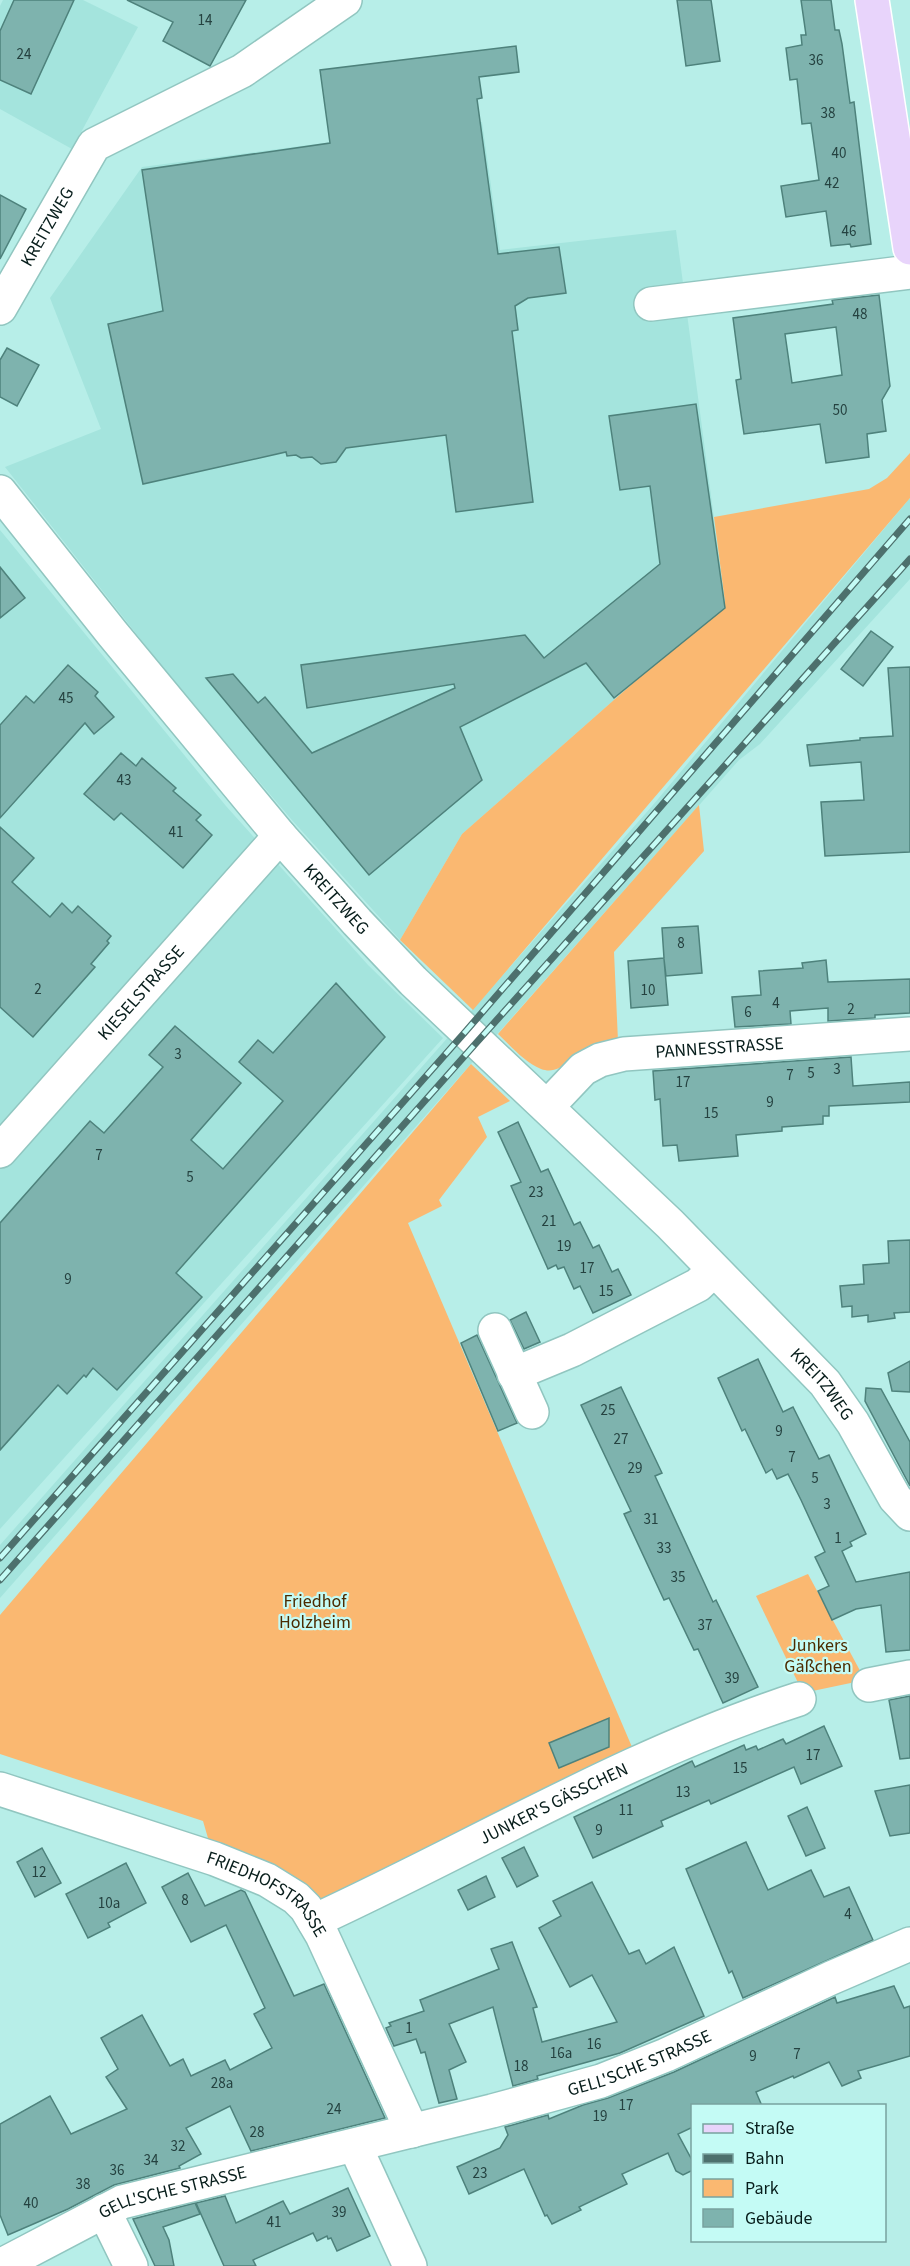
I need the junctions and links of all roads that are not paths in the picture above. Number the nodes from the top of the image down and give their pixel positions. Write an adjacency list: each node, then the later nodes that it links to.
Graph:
1 (345, 0): 6 (street, KREITZWEG)
2 (872, 0): 3 (main road)
3 (910, 248)
4 (910, 272): 5 (street)
5 (651, 304)
6 (0, 308)
7 (0, 492): 8 (street, KREITZWEG)
8 (280, 836): 10 (street, KREITZWEG); 11 (street, KIESELSTRASSE)
9 (910, 1034): 10 (street, PANNESSTRASSE)
10 (547, 1107): 12 (street, KREITZWEG)
11 (0, 1151)
12 (714, 1270): 14 (street); 16 (street, KREITZWEG)
13 (495, 1330): 14 (street)
14 (514, 1374): 15 (street)
15 (532, 1412)
16 (910, 1514)
17 (910, 1677): 18 (street)
18 (869, 1685)
19 (799, 1699): 21 (street, JUNKER'S GÄSSCHEN)
20 (0, 1789): 21 (street, FRIEDHOFSTRASSE)
21 (314, 1921): 23 (street, FRIEDHOFSTRASSE)
22 (910, 1944): 23 (street, GELL'SCHE STRASSE)
23 (412, 2131): 24 (street, GELL'SCHE STRASSE)
24 (355, 2146): 25 (street, GELL'SCHE STRASSE); 28 (street)
25 (104, 2211): 26 (street, GELL'SCHE STRASSE); 27 (street)
26 (0, 2266)
27 (131, 2266)
28 (410, 2266)

